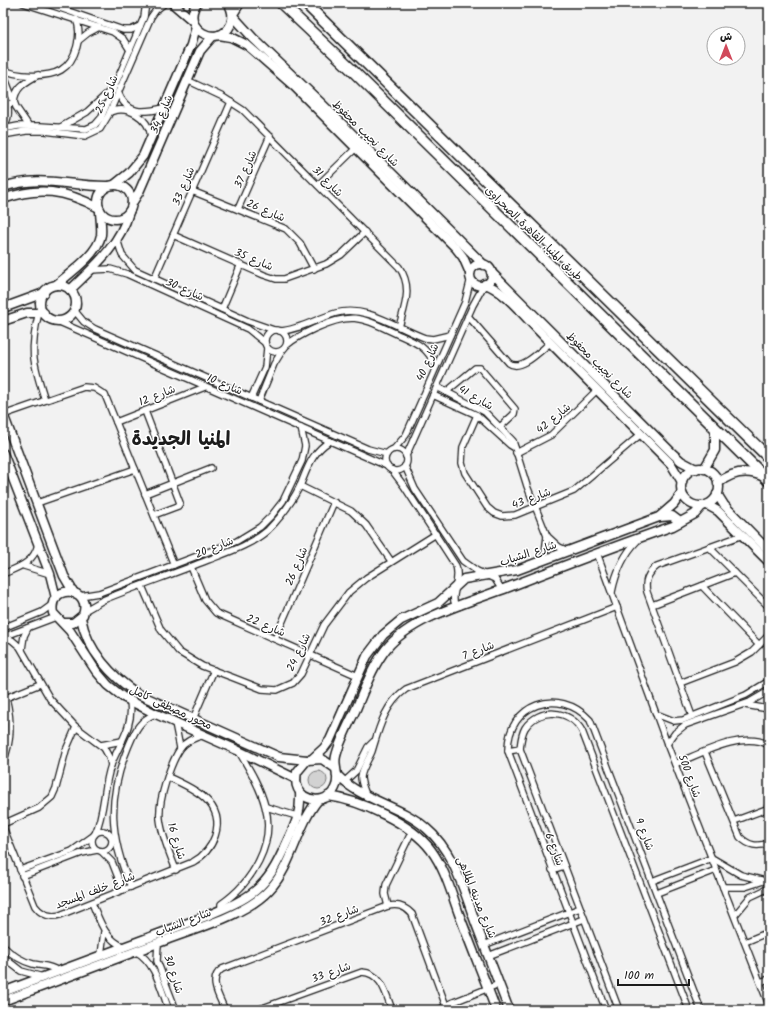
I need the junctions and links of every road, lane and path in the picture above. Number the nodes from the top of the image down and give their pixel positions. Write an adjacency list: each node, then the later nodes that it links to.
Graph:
1 (23, 3): 10 (street)
2 (146, 3): 14 (street, شارع 25)
3 (165, 3): 14 (street, شارع 25)
4 (172, 3): 13 (street)
5 (197, 3): 13 (street, شارع 34)
6 (228, 3): 11 (street)
7 (240, 3): 11 (street)
8 (281, 3): 110 (highway, طريق المنيا, القاهرة الصحراوى)
9 (305, 3): 122 (highway, طريق المنيا, القاهرة الصحراوى)
10 (45, 5): 12 (street); 16 (street)
11 (233, 15): 17 (street, شارع 34); 19 (street, شارع نجيب محفوظ)
12 (76, 19): 15 (street); 18 (street)
13 (195, 24): 17 (street, شارع نجيب محفوظ); 30 (street, شارع 34)
14 (143, 26): 16 (street); 20 (street, شارع 25); 27 (street, شارع 25)
15 (99, 27): 16 (street); 18 (street)
16 (114, 30): 20 (street)
17 (216, 35): 19 (street, شارع نجيب محفوظ); 24 (street, شارع 34)
18 (78, 41): 23 (street)
19 (250, 42): 40 (street, شارع نجيب محفوظ); 53 (street, شارع نجيب محفوظ)
20 (130, 50): 25 (street, شارع 25)
21 (3, 69): 23 (street)
22 (3, 73): 29 (street)
23 (38, 75): 29 (street)
24 (187, 80): 28 (street, شارع 31); 46 (street, شارع 34)
25 (114, 86): 34 (street); 36 (street, شارع 25)
26 (3, 91): 29 (street)
27 (118, 92): 31 (street); 32 (street, شارع 25)
28 (231, 102): 39 (street, شارع 31); 44 (street, شارع 33)
29 (11, 104): 33 (street); 35 (street)
30 (164, 108): 31 (street); 38 (street, شارع 34)
31 (133, 111): 32 (street); 38 (street)
32 (110, 112): 36 (street, شارع 25)
33 (29, 126): 34 (street, شارع 25); 35 (street, شارع 25)
34 (61, 127): 36 (street, شارع 25)
35 (3, 128)
36 (76, 132): 37 (street, شارع 25)
37 (3, 135)
38 (151, 136): 42 (street, شارع 34)
39 (270, 136): 41 (street, شارع 31); 48 (street, شارع 37)
40 (356, 148): 41 (street); 53 (street, شارع نجيب محفوظ)
41 (318, 185): 50 (street, شارع 31)
42 (111, 186): 43 (street); 46 (street); 47 (street)
43 (3, 187)
44 (192, 191): 48 (street, شارع 26); 51 (street, شارع 33)
45 (3, 199): 47 (street)
46 (132, 203): 49 (street)
47 (99, 209): 49 (street); 63 (street)
48 (238, 209): 57 (street, شارع 26)
49 (129, 212): 52 (street)
50 (365, 232): 57 (street, شارع 35); 80 (street, شارع 31)
51 (173, 235): 54 (street, شارع 35); 62 (street, شارع 33)
52 (117, 239): 56 (street, شارع 30); 58 (street)
53 (453, 240): 55 (street, شارع نجيب محفوظ); 61 (street, شارع نجيب محفوظ)
54 (241, 264): 57 (street, شارع 35); 71 (street)
55 (484, 265): 59 (street); 61 (street)
56 (132, 267): 60 (street); 62 (street, شارع 30)
57 (314, 269)
58 (91, 270): 60 (street, شارع 30); 65 (street)
59 (491, 272): 64 (street); 67 (street, شارع نجيب محفوظ)
60 (127, 274): 81 (street, شارع 30)
61 (470, 275): 64 (street); 68 (street, شارع 40)
62 (154, 279): 71 (street, شارع 30)
63 (56, 285): 65 (street); 66 (street)
64 (485, 285): 67 (street, شارع نجيب محفوظ); 69 (street, شارع 40)
65 (70, 290): 72 (street)
66 (44, 293): 70 (street); 73 (street)
67 (509, 295): 87 (street, شارع نجيب محفوظ); 123 (street, شارع نجيب محفوظ)
68 (465, 302): 69 (street); 85 (street, شارع 40)
69 (473, 305): 74 (street, شارع 40)
70 (3, 308)
71 (222, 309): 78 (street, شارع 30)
72 (74, 310): 76 (street); 92 (street, شارع 10)
73 (41, 313): 76 (street); 77 (street); 100 (street)
74 (468, 316): 87 (street); 94 (street, شارع 40)
75 (369, 318): 79 (street); 80 (street); 83 (street); 86 (street)
76 (55, 320): 93 (street, شارع 10)
77 (3, 321)
78 (251, 322): 81 (street); 82 (street, شارع 30)
79 (304, 325): 82 (street); 83 (street)
80 (399, 327): 84 (street)
81 (248, 329): 88 (street, شارع 30)
82 (277, 331): 88 (street); 89 (street)
83 (307, 332): 89 (street)
84 (419, 335): 85 (street); 86 (street)
85 (450, 335): 91 (street, شارع 40)
86 (415, 342): 91 (street)
87 (550, 343): 96 (street, شارع نجيب محفوظ)
88 (266, 345): 90 (street); 99 (street)
89 (287, 345): 90 (street)
90 (282, 351): 101 (street)
91 (436, 366): 105 (street, شارع 40)
92 (216, 383): 95 (street); 99 (street, شارع 10)
93 (205, 387): 95 (street, شارع 10); 102 (street, شارع 12)
94 (437, 388): 97 (street, شارع 41); 98 (street, شارع 40)
95 (213, 390): 109 (street, شارع 10)
96 (597, 390): 111 (street, شارع نجيب محفوظ); 115 (street, شارع 42)
97 (446, 392): 108 (street, شارع 41); 108 (street)
98 (433, 395): 104 (street, شارع 41); 107 (street, شارع 40)
99 (251, 398): 101 (street, شارع 10)
100 (45, 400): 103 (street); 106 (street)
101 (259, 401): 113 (street, شارع 10)
102 (145, 411): 106 (street, شارع 12); 133 (street)
103 (3, 415): 127 (street)
104 (477, 415): 115 (street, شارع 41); 144 (street, شارع 43)
105 (412, 420): 107 (street); 114 (street, شارع 40)
106 (116, 422): 128 (street)
107 (420, 424): 121 (street, شارع 40)
108 (500, 427): 115 (street, شارع 41)
109 (301, 428): 112 (street, شارع 10); 117 (street, شارع 20)
110 (715, 428): 129 (street); 131 (highway, طريق المنيا, القاهرة الصحراوى)
111 (641, 434): 123 (street, شارع نجيب محفوظ); 144 (street, شارع 43)
112 (330, 441): 119 (street, شارع 10); 120 (street, شارع 20)
113 (364, 448): 118 (street, شارع 10); 119 (street)
114 (394, 450): 118 (street); 121 (street)
115 (515, 450): 144 (street, شارع 41)
116 (3, 452): 130 (street)
117 (304, 452): 120 (street); 155 (street, شارع 20)
118 (387, 454): 126 (street)
119 (360, 455): 126 (street, شارع 10)
120 (313, 456): 136 (street, شارع 20)
121 (406, 456): 124 (street)
122 (769, 458)
123 (674, 461): 129 (street, شارع نجيب محفوظ); 132 (street, شارع نجيب محفوظ)
124 (405, 466): 126 (street); 135 (street)
125 (211, 468): 133 (street)
126 (389, 468): 137 (street, شارع 10)
127 (23, 469): 130 (street); 142 (street)
128 (135, 469): 139 (street); 142 (street)
129 (700, 469): 132 (street); 134 (street)
130 (11, 473): 153 (street)
131 (767, 479): 134 (street)
132 (682, 482): 138 (street)
133 (173, 483): 139 (street); 145 (street)
134 (718, 483): 140 (street)
135 (412, 485): 137 (street); 161 (street)
136 (300, 486): 141 (street); 159 (street, شارع 20)
137 (406, 488): 149 (street, شارع 10)
138 (682, 493): 143 (street); 147 (street, شارع الشباب)
139 (145, 494): 145 (street)
140 (718, 494): 143 (street); 146 (street)
141 (334, 502): 160 (street); 194 (street, شارع 26)
142 (37, 503): 179 (street)
143 (704, 505): 146 (street); 148 (street)
144 (535, 507): 151 (street, شارع 41)
145 (154, 515): 164 (street)
146 (729, 515): 150 (street); 156 (street)
147 (659, 516): 148 (street); 157 (street, شارع الشباب)
148 (680, 522): 152 (street)
149 (436, 534): 160 (street, شارع 24); 166 (street, شارع 10)
150 (742, 535): 154 (street); 163 (street)
151 (547, 536): 157 (street, شارع 41); 162 (street)
152 (641, 537): 158 (street); 178 (street)
153 (38, 544): 165 (street); 171 (street)
154 (709, 547): 169 (street); 182 (street)
155 (216, 549): 159 (street); 164 (street, شارع 20)
156 (769, 550)
157 (568, 551): 162 (street, شارع الشباب)
158 (597, 553): 173 (street); 178 (street, شارع 500)
159 (218, 556): 167 (street, شارع 20)
160 (391, 561): 197 (street, شارع 24)
161 (463, 561): 166 (street); 172 (street)
162 (542, 561): 168 (street, شارع الشباب)
163 (769, 562)
164 (174, 565): 179 (street, شارع 20)
165 (24, 566): 170 (street); 171 (street)
166 (456, 566): 174 (street, شارع 10)
167 (191, 567): 175 (street, شارع 20); 194 (street, شارع 22)
168 (506, 573): 172 (street, شارع الشباب); 173 (street)
169 (735, 573): 176 (street); 185 (street)
170 (3, 574)
171 (50, 574): 180 (street)
172 (487, 576): 174 (street, شارع الشباب); 177 (street)
173 (530, 579): 177 (street)
174 (457, 584): 181 (street, شارع الشباب); 183 (street, شارع 10)
175 (142, 586): 187 (street, شارع 20); 198 (street, شارع 24)
176 (702, 586): 182 (street); 195 (street)
177 (502, 590): 183 (street)
178 (612, 592): 184 (street, شارع 500)
179 (77, 594): 180 (street); 187 (street)
180 (54, 601): 188 (street); 190 (street)
181 (438, 603): 186 (street); 199 (street, شارع الشباب)
182 (652, 605): 201 (street)
183 (460, 606): 186 (street)
184 (617, 607): 212 (street, شارع 500); 225 (street, شارع 7)
185 (769, 607)
186 (443, 613): 222 (street)
187 (83, 614): 189 (street); 204 (street, محور مصطفى كامل)
188 (56, 617): 189 (street); 191 (street)
189 (63, 623): 206 (street, محور مصطفى كامل)
190 (3, 628)
191 (28, 628): 193 (street); 196 (street)
192 (769, 635): 195 (street)
193 (3, 637): 196 (street)
194 (275, 639): 197 (street, شارع 22)
195 (759, 645): 201 (street)
196 (22, 649): 202 (street)
197 (310, 654): 198 (street, شارع 24); 199 (street, شارع 22)
198 (214, 670): 215 (street)
199 (358, 676): 223 (street, شارع الشباب)
200 (769, 681): 214 (street)
201 (680, 683): 214 (street)
202 (40, 684): 205 (street); 219 (street)
203 (769, 691): 208 (street)
204 (146, 698): 209 (street); 215 (street, محور مصطفى كامل)
205 (5, 699): 236 (street)
206 (130, 702): 209 (street, محور مصطفى كامل); 218 (street)
207 (538, 704): 213 (street); 232 (street, شارع 6); 248 (street, شارع 9)
208 (740, 704): 210 (street); 217 (street)
209 (141, 708): 211 (street, محور مصطفى كامل)
210 (769, 709)
211 (156, 714): 216 (street, محور مصطفى كامل); 220 (street)
212 (656, 714): 217 (street); 226 (street, شارع 500)
213 (542, 715): 230 (street); 250 (street, شارع 9)
214 (692, 716): 217 (street)
215 (193, 719): 234 (street, محور مصطفى كامل)
216 (175, 723): 221 (street, محور مصطفى كامل); 229 (street)
217 (681, 724): 226 (street)
218 (130, 725): 220 (street); 224 (street)
219 (76, 727): 227 (street); 257 (street, شارع خلف المسجد)
220 (136, 728): 256 (street)
221 (204, 735): 229 (street); 231 (street, محور مصطفى كامل)
222 (343, 737): 223 (street); 240 (street)
223 (330, 740): 235 (street, شارع الشباب)
224 (122, 741): 227 (street); 238 (street)
225 (373, 742): 243 (street, شارع 7); 245 (street, شارع 7)
226 (667, 744): 237 (street, شارع 500)
227 (101, 745): 238 (street)
228 (769, 745): 233 (street)
229 (180, 748): 241 (street, شارع 16)
230 (520, 749): 232 (street); 267 (street, شارع 6)
231 (238, 750): 239 (street, محور مصطفى كامل); 251 (street)
232 (508, 751): 269 (street, شارع 6)
233 (705, 752): 237 (street); 255 (street)
234 (279, 757): 235 (street, محور مصطفى كامل); 239 (street)
235 (309, 759): 240 (street); 242 (street)
236 (3, 762)
237 (675, 764): 266 (street, شارع 500)
238 (111, 765): 260 (street)
239 (282, 772): 242 (street, محور مصطفى كامل)
240 (336, 772): 243 (street, شارع مدينه الملاهى); 246 (street)
241 (168, 777): 268 (street, شارع 16); 268 (street, شارع 16)
242 (296, 779): 244 (street)
243 (344, 782): 245 (street, شارع مدينه الملاهى)
244 (300, 792): 247 (street); 254 (street, شارع الشباب)
245 (366, 795): 249 (street, شارع مدينه الملاهى)
246 (328, 796): 247 (street); 253 (street, شارع مدينه الملاهى)
247 (318, 800): 254 (street, شارع الشباب)
248 (621, 800): 250 (street); 261 (street, شارع 9)
249 (388, 805): 253 (street); 292 (street, شارع مدينه الملاهى)
250 (610, 805): 264 (street, شارع 9)
251 (266, 807): 254 (street); 282 (street)
252 (769, 808): 255 (street)
253 (383, 815): 258 (street, شارع مدينه الملاهى)
254 (303, 817): 282 (street, شارع الشباب); 287 (street, شارع الشباب)
255 (734, 821): 263 (street)
256 (113, 824): 259 (street); 262 (street)
257 (3, 825): 271 (street, شارع خلف المسجد)
258 (412, 831): 280 (street); 295 (street, شارع مدينه الملاهى)
259 (108, 834): 260 (street); 262 (street)
260 (94, 835): 265 (street); 271 (street)
261 (637, 842): 264 (street); 273 (street, شارع 9)
262 (114, 843): 265 (street); 274 (street)
263 (769, 843)
264 (626, 846): 323 (street, شارع 9)
265 (99, 851): 271 (street); 277 (street)
266 (712, 858): 270 (street, شارع 500); 272 (street); 273 (street)
267 (564, 866): 269 (street); 281 (street, شارع 6)
268 (176, 870): 274 (street, شارع خلف المسجد)
269 (552, 870): 283 (street, شارع 6)
270 (716, 870): 275 (street, شارع 500); 278 (street)
271 (21, 873): 279 (street, شارع خلف المسجد)
272 (767, 880): 275 (street)
273 (652, 881): 278 (street, شارع 9)
274 (131, 887): 277 (street, شارع خلف المسجد)
275 (723, 887): 284 (street, شارع 500)
276 (769, 888): 284 (street)
277 (123, 890): 279 (street, شارع خلف المسجد)
278 (657, 893): 324 (street, شارع 9)
279 (92, 903): 288 (street)
280 (388, 906): 312 (street); 315 (street, شارع 32)
281 (580, 908): 283 (street); 285 (street, شارع 6)
282 (220, 910): 287 (street, شارع الشباب)
283 (568, 912): 286 (street, شارع 6); 292 (street)
284 (735, 915): 290 (street, شارع 500)
285 (584, 919): 286 (street); 322 (street, شارع 6)
286 (572, 924): 298 (street); 321 (street, شارع 6)
287 (178, 931): 291 (street, شارع الشباب); 294 (street, شارع الشباب)
288 (104, 932): 294 (street); 297 (street)
289 (769, 932): 290 (street)
290 (745, 942): 306 (street, شارع 500)
291 (158, 943): 296 (street, شارع الشباب); 301 (street, شارع 30)
292 (484, 945): 295 (street); 298 (street, شارع مدينه الملاهى)
293 (3, 946): 303 (street)
294 (124, 947): 297 (street, شارع الشباب)
295 (473, 950): 300 (street, شارع مدينه الملاهى)
296 (136, 951): 302 (street, شارع 30); 303 (street, شارع الشباب)
297 (101, 956): 303 (street, شارع الشباب)
298 (488, 956): 300 (street); 307 (street, شارع مدينه الملاهى)
299 (3, 957): 304 (street)
300 (477, 961): 308 (street, شارع مدينه الملاهى)
301 (161, 972): 302 (street); 314 (street, شارع 30)
302 (155, 974): 313 (street, شارع 30)
303 (59, 975): 304 (street, شارع الشباب); 310 (street, شارع الشباب)
304 (43, 977): 309 (street, شارع الشباب)
305 (769, 979): 306 (street)
306 (760, 982): 311 (street, شارع 500)
307 (499, 984): 308 (street); 320 (street, شارع مدينه الملاهى)
308 (488, 989): 312 (street); 319 (street, شارع مدينه الملاهى)
309 (3, 992)
310 (3, 1001)
311 (769, 1005)
312 (446, 1006): 318 (street)
313 (169, 1010)
314 (176, 1010)
315 (225, 1010)
316 (257, 1010): 317 (street, شارع 33)
317 (392, 1010)
318 (439, 1010)
319 (496, 1010)
320 (509, 1010)
321 (606, 1010)
322 (619, 1010)
323 (689, 1010)
324 (701, 1010)

